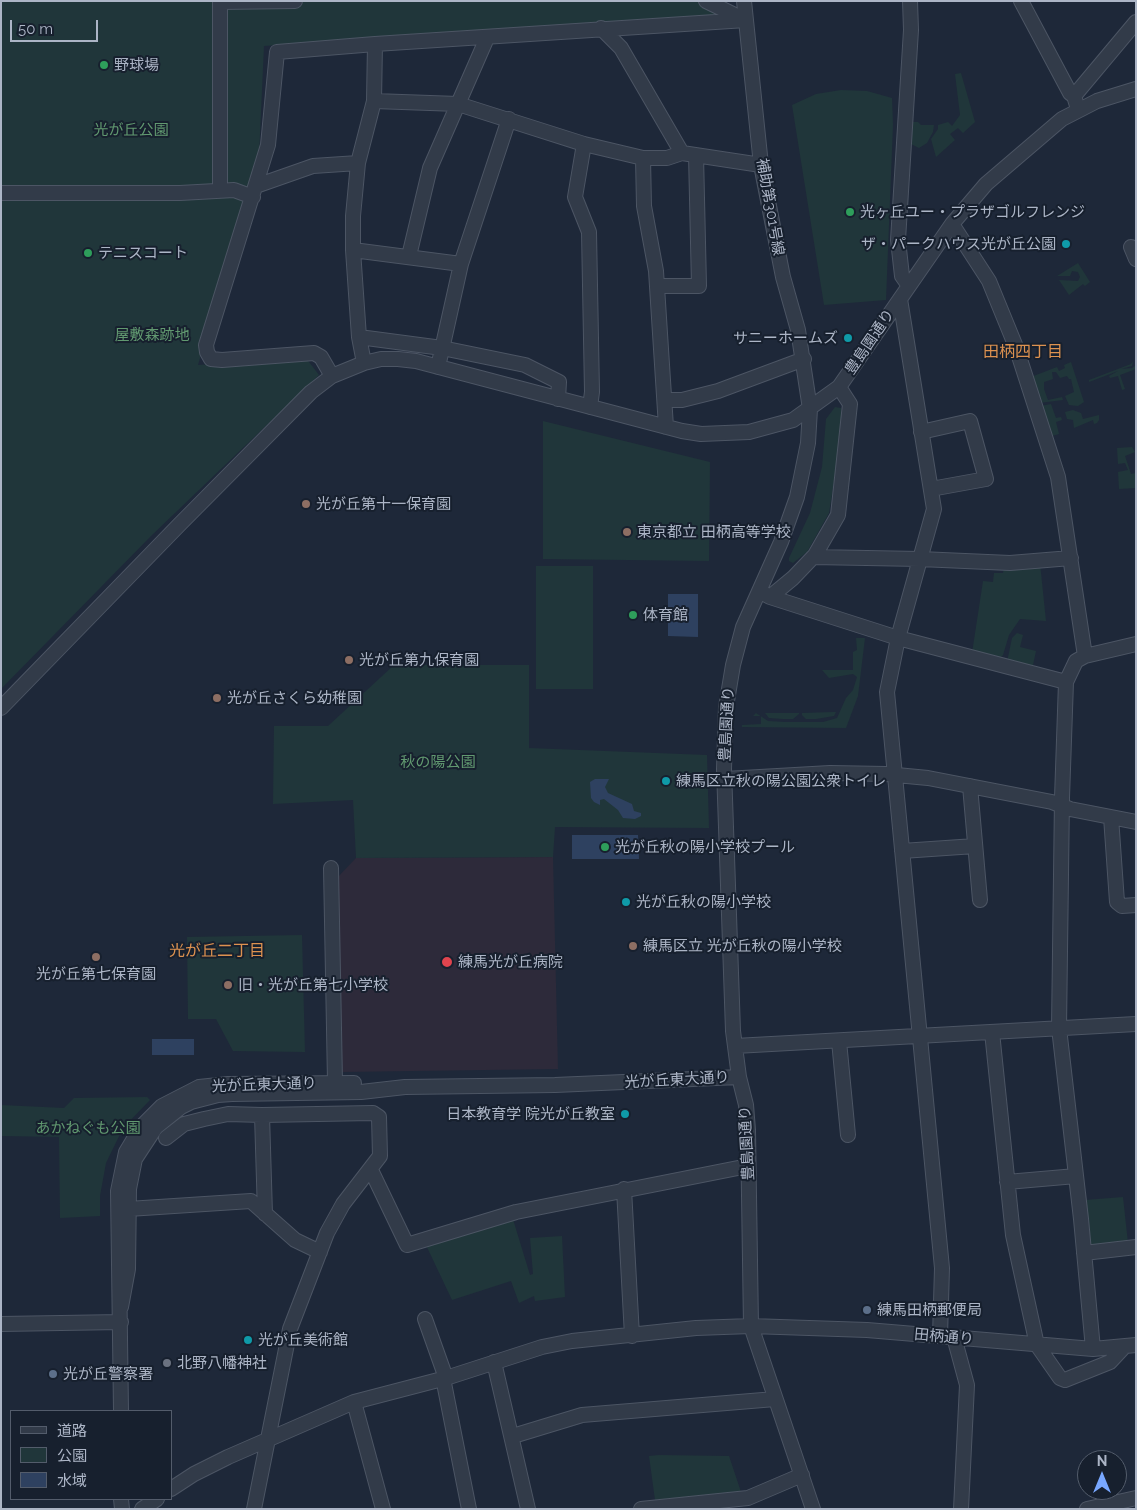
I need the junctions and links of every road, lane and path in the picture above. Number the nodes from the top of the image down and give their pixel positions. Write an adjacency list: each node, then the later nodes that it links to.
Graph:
1 (295, 1): 6 (street)
2 (706, 1): 7 (street)
3 (744, 1): 7 (street, 補助第301号線)
4 (910, 1): 31 (street)
5 (1021, 1): 14 (street)
6 (220, 2): 23 (street)
7 (746, 20): 9 (street); 22 (street, 補助第301号線)
8 (1136, 22): 14 (street)
9 (601, 28): 10 (street); 18 (street)
10 (487, 38): 11 (street); 15 (street)
11 (375, 44): 13 (street); 24 (street)
12 (1135, 91): 14 (street, 豊島園通り)
13 (374, 101): 15 (street); 21 (street)
14 (1076, 102): 26 (street, 豊島園通り)
15 (458, 104): 16 (street); 28 (street)
16 (509, 119): 17 (street); 29 (street)
17 (584, 144): 20 (street); 42 (street)
18 (682, 153): 19 (street); 20 (street)
19 (696, 155): 22 (street); 30 (street)
20 (643, 158): 30 (street)
21 (358, 163): 24 (street); 27 (street)
22 (761, 165): 35 (street, 補助第301号線)
23 (220, 190): 24 (street); 25 (street)
24 (254, 191): 38 (street)
25 (1, 193)
26 (952, 224): 31 (street, 豊島園通り); 48 (street)
27 (353, 250): 28 (street); 33 (street)
28 (408, 256): 29 (street)
29 (460, 264): 34 (street)
30 (657, 286): 41 (street)
31 (909, 286): 32 (street, 豊島園通り)
32 (900, 299): 39 (street, 豊島園通り); 45 (street)
33 (359, 337): 34 (street); 36 (street)
34 (442, 348): 37 (street); 40 (street)
35 (804, 360): 41 (street); 43 (street, 補助第301号線)
36 (364, 362): 37 (street); 38 (street)
37 (438, 367): 40 (street)
38 (332, 376): 55 (street)
39 (840, 387): 43 (street, 豊島園通り); 47 (street)
40 (558, 399): 42 (street)
41 (664, 400): 44 (street)
42 (590, 407): 44 (street)
43 (810, 410): 44 (street); 50 (street, 豊島園通り)
44 (666, 427)
45 (921, 432): 46 (street); 46 (street)
46 (931, 489): 49 (street)
47 (813, 557): 49 (street); 50 (street)
48 (1072, 558): 49 (street); 53 (street)
49 (920, 559): 51 (street)
50 (765, 594): 51 (street); 57 (street, 豊島園通り)
51 (898, 638): 54 (street); 56 (street)
52 (1136, 644): 53 (street)
53 (1085, 656): 54 (street)
54 (1066, 682): 59 (street)
55 (1, 708)
56 (894, 775): 57 (street); 58 (street); 63 (street)
57 (725, 779): 72 (street, 豊島園通り)
58 (970, 786): 59 (street); 62 (street)
59 (1062, 806): 60 (street); 68 (street)
60 (1112, 817): 61 (street); 66 (street)
61 (1136, 822)
62 (975, 846): 63 (street); 65 (street)
63 (902, 851): 70 (street)
64 (331, 868): 74 (street)
65 (980, 900)
66 (1136, 905)
67 (1136, 1024): 68 (street)
68 (1059, 1028): 69 (street); 85 (street)
69 (992, 1032): 70 (street); 86 (street)
70 (920, 1036): 71 (street); 99 (street)
71 (839, 1041): 72 (street); 81 (street)
72 (735, 1046): 73 (street, 豊島園通り)
73 (739, 1077): 75 (street, 光が丘東大通り); 83 (street, 豊島園通り)
74 (335, 1082): 75 (street, 光が丘東大通り); 93 (street, 光が丘東大通り)
75 (405, 1087): 76 (street, 光が丘東大通り)
76 (319, 1092): 77 (street, 光が丘東大通り); 78 (street)
77 (180, 1107): 80 (street); 88 (street, 光が丘東大通り)
78 (320, 1114): 79 (street); 84 (street)
79 (262, 1115): 80 (street); 89 (street)
80 (184, 1124): 82 (street)
81 (848, 1135)
82 (166, 1138)
83 (748, 1166): 87 (street); 97 (street, 豊島園通り)
84 (371, 1170): 87 (street); 91 (street)
85 (1076, 1176): 86 (street); 92 (street)
86 (1008, 1182): 100 (street)
87 (624, 1189): 98 (street)
88 (128, 1209): 89 (street); 93 (street, 光が丘東大通り)
89 (265, 1214): 91 (street)
90 (1136, 1247): 92 (street)
91 (320, 1252): 109 (street)
92 (1084, 1253): 102 (street)
93 (121, 1307): 95 (street, 光が丘東大通り)
94 (425, 1319): 104 (street)
95 (121, 1322): 96 (street); 107 (street, 光が丘東大通り)
96 (1, 1324)
97 (752, 1326): 98 (street, 田柄通り); 99 (street, 田柄通り); 105 (street, 豊島園通り)
98 (632, 1336): 103 (street, 田柄通り)
99 (947, 1337): 100 (street, 田柄通り); 122 (street)
100 (1037, 1345): 101 (street); 102 (street, 田柄通り)
101 (1130, 1346): 102 (street, 田柄通り)
102 (1094, 1350)
103 (494, 1362): 104 (street, 田柄通り); 108 (street)
104 (444, 1378): 106 (street, 田柄通り); 118 (street)
105 (775, 1398): 108 (street); 110 (street, 豊島園通り)
106 (354, 1402): 109 (street, 田柄通り); 117 (street)
107 (121, 1410)
108 (513, 1436): 119 (street)
109 (269, 1439): 111 (street, 田柄通り); 116 (street)
110 (802, 1475): 114 (street); 121 (street, 豊島園通り)
111 (172, 1488)
112 (1136, 1498): 123 (street)
113 (156, 1500): 115 (street)
114 (746, 1503): 120 (street)
115 (142, 1509)
116 (254, 1509)
117 (383, 1509)
118 (469, 1509)
119 (528, 1509)
120 (641, 1509)
121 (813, 1509)
122 (961, 1509)
123 (1087, 1509)

